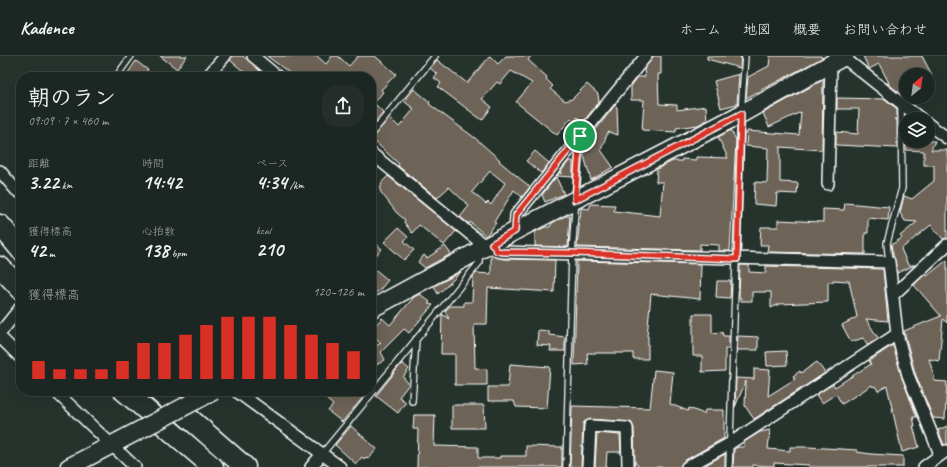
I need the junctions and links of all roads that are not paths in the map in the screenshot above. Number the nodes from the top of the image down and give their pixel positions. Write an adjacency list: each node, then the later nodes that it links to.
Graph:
1 (131, 56): 8 (lane)
2 (225, 56): 9 (street)
3 (253, 56): 10 (street)
4 (435, 56): 15 (lane)
5 (646, 56): 17 (street)
6 (745, 56): 14 (lane)
7 (840, 58): 11 (street); 14 (main road); 21 (street)
8 (120, 72)
9 (212, 72)
10 (272, 72)
11 (899, 102)
12 (901, 104): 13 (street); 31 (lane)
13 (912, 112)
14 (741, 114): 23 (main road); 30 (lane)
15 (376, 128)
16 (935, 129): 18 (street)
17 (580, 136): 23 (lane); 25 (street)
18 (947, 138)
19 (376, 157): 28 (street)
20 (0, 171): 22 (street)
21 (828, 184)
22 (16, 190)
23 (575, 200): 25 (main road); 29 (lane)
24 (0, 225): 26 (highway)
25 (515, 231): 28 (main road)
26 (16, 244)
27 (947, 245): 34 (street)
28 (486, 247): 29 (street); 35 (main road); 40 (lane)
29 (572, 253): 30 (street); 63 (lane)
30 (737, 259): 31 (street); 52 (lane)
31 (889, 262): 34 (street)
32 (0, 266): 33 (highway)
33 (16, 284)
34 (894, 294): 38 (street)
35 (376, 306)
36 (16, 313): 37 (street)
37 (0, 333)
38 (897, 334): 52 (street); 53 (street)
39 (0, 337): 41 (street)
40 (416, 339): 42 (lane); 50 (lane)
41 (16, 353)
42 (376, 388)
43 (61, 396): 51 (street)
44 (128, 396): 58 (highway)
45 (129, 396): 59 (highway)
46 (164, 396): 60 (highway)
47 (204, 396): 51 (main road, bridge)
48 (242, 396): 54 (street)
49 (369, 396): 54 (lane)
50 (412, 401)
51 (115, 443): 56 (main road); 57 (street)
52 (729, 444): 65 (street); 66 (lane)
53 (944, 452): 67 (street)
54 (320, 456): 61 (street); 62 (street)
55 (631, 466): 64 (street)
56 (69, 467)
57 (135, 467)
58 (200, 467)
59 (213, 467)
60 (245, 467)
61 (311, 467)
62 (340, 467)
63 (566, 467)
64 (588, 467)
65 (687, 467)
66 (729, 467)
67 (924, 467)

